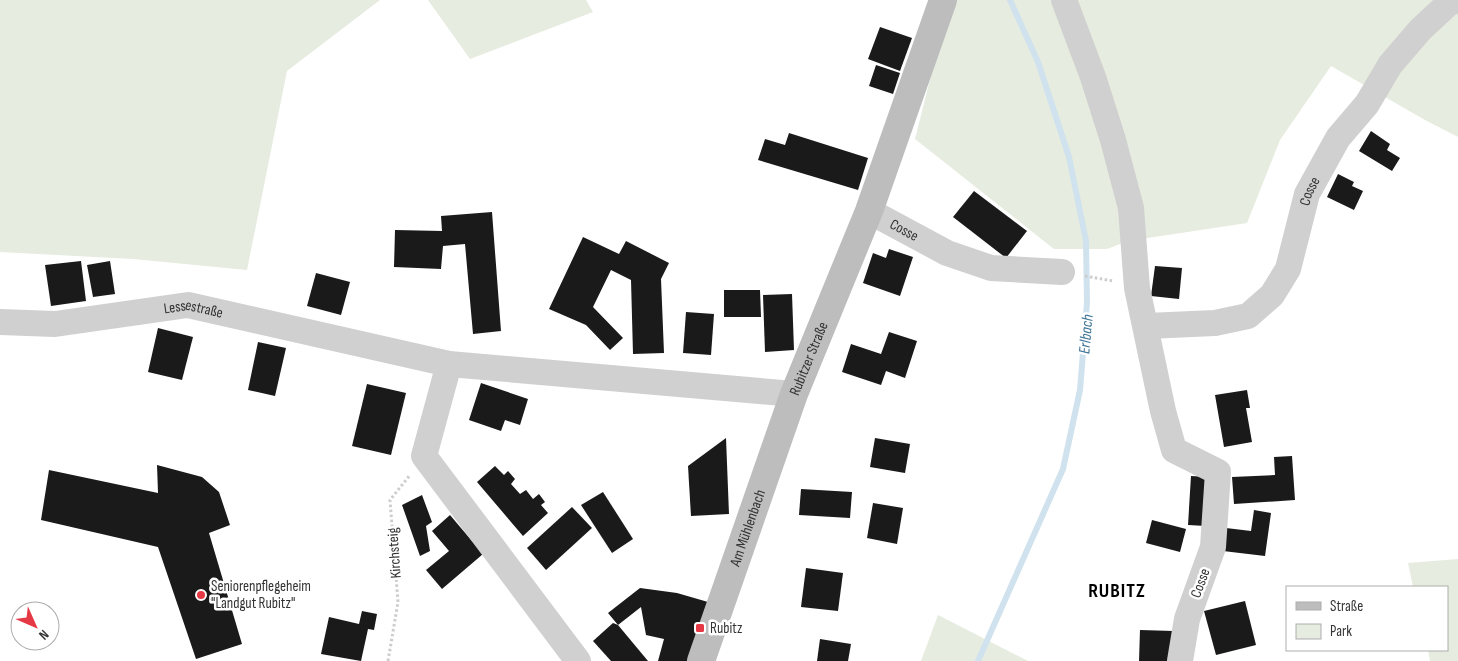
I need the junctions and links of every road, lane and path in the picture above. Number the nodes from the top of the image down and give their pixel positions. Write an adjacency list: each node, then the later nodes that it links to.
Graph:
1 (944, 0): 4 (main road, Rubitzer Straße)
2 (1064, 0): 8 (street, Cosse)
3 (1458, 0): 8 (street, Cosse)
4 (869, 211): 5 (street, Cosse); 11 (main road, Rubitzer Straße)
5 (1062, 272): 6 (path)
6 (1116, 282)
7 (0, 322): 9 (street, Lessestraße)
8 (1147, 326): 16 (street, Cosse)
9 (383, 348): 10 (street, Rubitzer Straße)
10 (449, 364): 11 (street, Rubitzer Straße); 12 (street)
11 (794, 394): 15 (main road, Am Mühlenbach)
12 (424, 456): 13 (path, Kirchsteig); 14 (street)
13 (388, 661)
14 (578, 661)
15 (701, 661)
16 (1180, 661)

